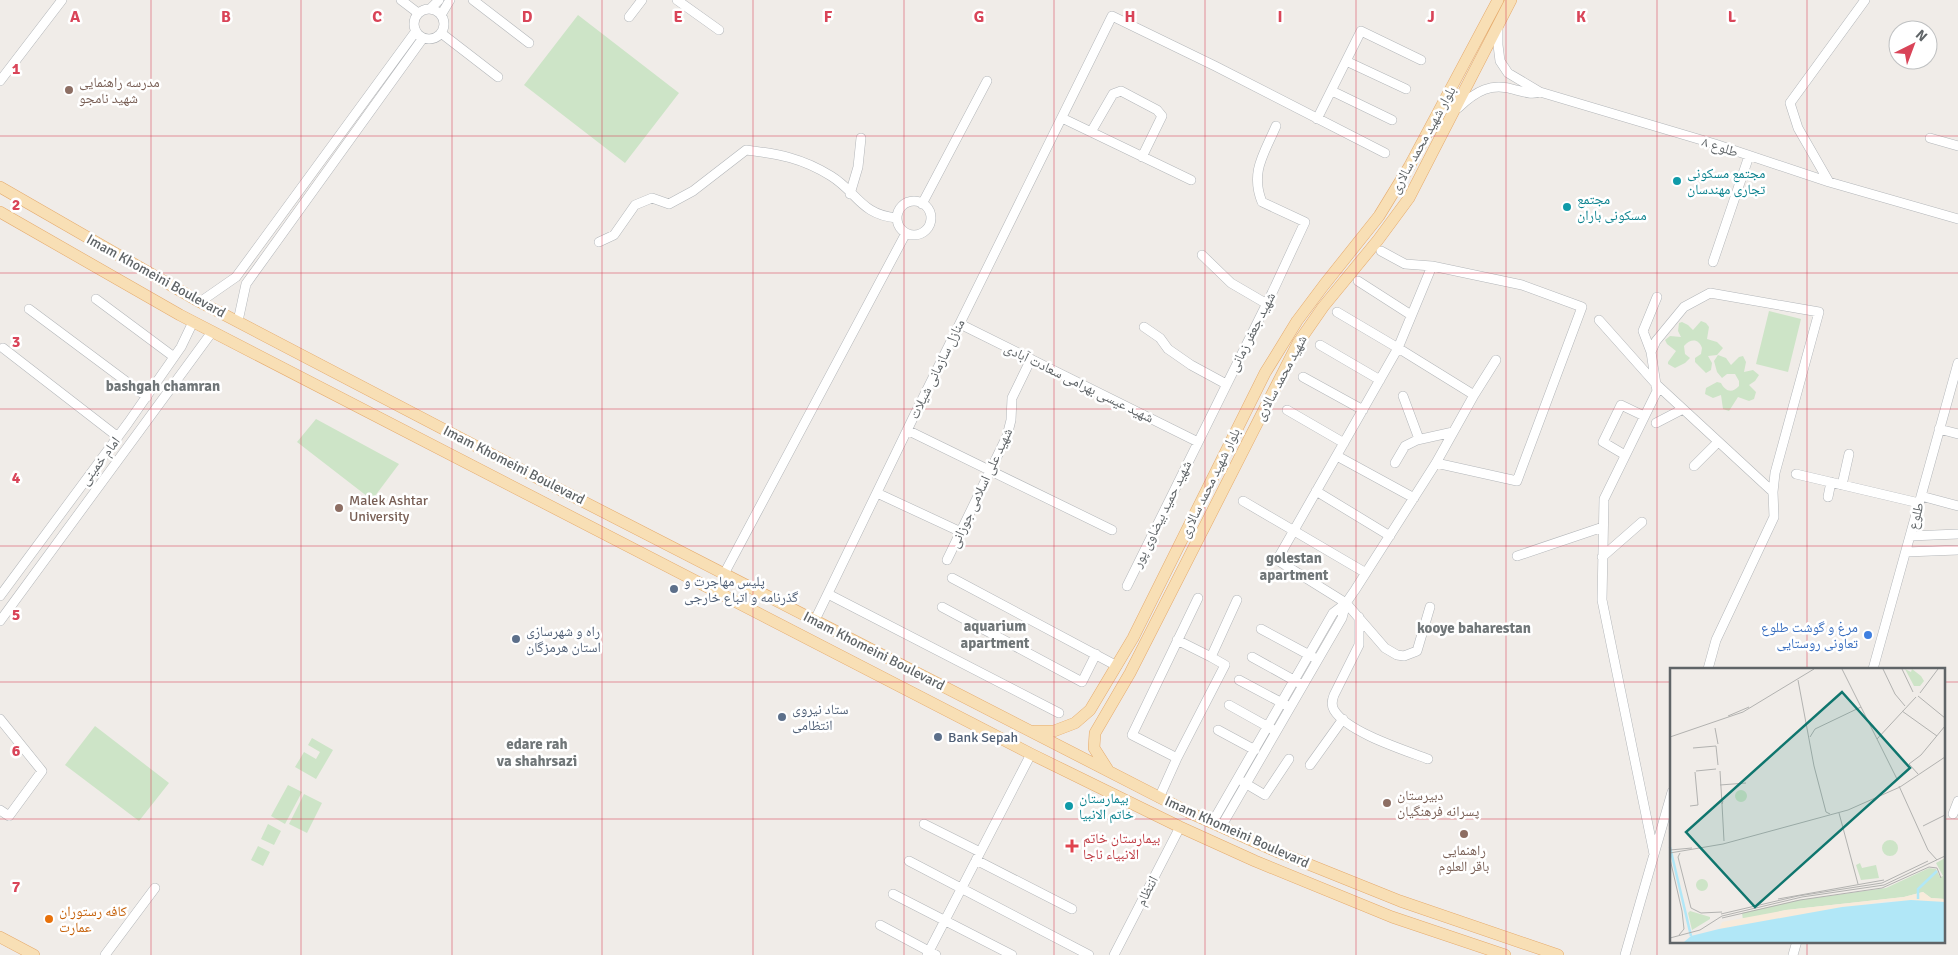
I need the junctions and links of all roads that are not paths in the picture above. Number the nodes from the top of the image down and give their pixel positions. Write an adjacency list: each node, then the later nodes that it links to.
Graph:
1 (62, 0): 23 (street)
2 (401, 0): 12 (street)
3 (439, 0): 11 (street)
4 (450, 0): 13 (street)
5 (473, 0): 19 (street)
6 (642, 0): 14 (street)
7 (677, 0): 16 (street)
8 (1498, 0): 167 (main road, بلوار شهید محمد سالاری)
9 (1512, 0): 15 (main road, شهید محمد سالاری)
10 (1865, 0): 44 (street)
11 (430, 9): 12 (street); 13 (street)
12 (418, 13): 18 (street)
13 (441, 15): 17 (street)
14 (629, 18)
15 (1498, 26): 28 (street, طلوع ۸); 30 (main road, شهید محمد سالاری)
16 (719, 30)
17 (441, 33): 18 (street); 22 (street)
18 (419, 35): 26 (street); 29 (street)
19 (529, 43)
20 (1421, 60): 21 (street)
21 (1346, 61): 25 (street); 27 (street)
22 (498, 77)
23 (0, 81)
24 (987, 81): 48 (street)
25 (1406, 89)
26 (373, 90): 29 (street); 42 (street)
27 (1332, 91): 32 (street); 33 (street)
28 (1540, 92): 30 (street, طلوع ۸); 40 (street, طلوع ۸)
29 (381, 97): 45 (street)
30 (1455, 110): 170 (main road, شهید محمد سالاری)
31 (1062, 118): 32 (street, منازل سازمانی شیلات); 35 (street); 71 (street, منازل سازمانی شیلات)
32 (1317, 120): 39 (street)
33 (1392, 120)
34 (1276, 126): 64 (street, شهید جعفر زمانی)
35 (1091, 132): 41 (street); 41 (street)
36 (861, 138): 47 (street)
37 (1930, 138): 38 (street)
38 (1958, 146)
39 (1385, 153)
40 (1749, 156): 44 (street, طلوع ۸); 58 (street)
41 (1142, 157): 43 (street)
42 (309, 177): 45 (street); 53 (street)
43 (1191, 180)
44 (1829, 182): 51 (street, طلوع ۸)
45 (318, 184): 55 (street)
46 (0, 187): 63 (main road, Imam Khomeini Boulevard)
47 (850, 194): 50 (street); 54 (street)
48 (922, 204): 50 (street); 52 (street)
49 (0, 212): 70 (main road, Imam Khomeini Boulevard)
50 (898, 218): 52 (street)
51 (1958, 219)
52 (906, 233): 147 (street)
53 (264, 239): 55 (street); 63 (street)
54 (599, 242)
55 (272, 246): 69 (street)
56 (1381, 251): 59 (street)
57 (1202, 255): 64 (street)
58 (1713, 262)
59 (1432, 266): 67 (street); 111 (street)
60 (1358, 281): 67 (street)
61 (1657, 297): 77 (street)
62 (96, 299): 78 (street)
63 (200, 302): 69 (main road, Imam Khomeini Boulevard)
64 (1266, 304): 86 (street, شهید جعفر زمانی)
65 (29, 310): 90 (street)
66 (1337, 312): 76 (street)
67 (1412, 315): 76 (street)
68 (1599, 320): 87 (street)
69 (238, 321): 112 (main road, Imam Khomeini Boulevard)
70 (192, 322): 73 (main road, Imam Khomeini Boulevard); 78 (street, امام خمینی)
71 (960, 324): 79 (street, شهید عیسی بهرامی سعادت آبادی); 98 (street, منازل سازمانی شیلات)
72 (1144, 327): 86 (street)
73 (212, 332): 83 (street); 118 (main road, Imam Khomeini Boulevard)
74 (1320, 345): 85 (street)
75 (3, 348): 102 (street)
76 (1398, 348): 85 (street); 88 (street)
77 (1651, 352): 87 (street); 122 (street)
78 (174, 357): 82 (street, امام خمینی)
79 (1031, 359): 104 (street, شهید عیسی بهرامی سعادت آبادی); 115 (street, شهید علی اسلامی جوزانی)
80 (1496, 360): 88 (street)
81 (1958, 363): 97 (street, طلوع)
82 (166, 368): 83 (street); 90 (street, امام خمینی)
83 (178, 376): 99 (street)
84 (1303, 377): 93 (street)
85 (1380, 380): 93 (street)
86 (1226, 384): 104 (street, شهید جعفر زمانی)
87 (1656, 384): 91 (street); 94 (street)
88 (1474, 395): 100 (street)
89 (1403, 396): 103 (street)
90 (146, 397): 96 (street, امام خمینی)
91 (1683, 409): 95 (street); 105 (street)
92 (1287, 410): 106 (street)
93 (1363, 410): 106 (street)
94 (1644, 416): 108 (street); 108 (street)
95 (1656, 424)
96 (126, 425): 99 (street); 102 (street, امام خمینی)
97 (1940, 429): 101 (street); 126 (street, طلوع)
98 (907, 430): 115 (street); 123 (street, منازل سازمانی شیلات)
99 (137, 432): 117 (street)
100 (1453, 432): 103 (street); 111 (street)
101 (1958, 434)
102 (118, 437): 114 (street, امام خمینی)
103 (1419, 439): 110 (street)
104 (1198, 442): 149 (street, شهید حمید بیضاوی پور)
105 (1718, 442): 113 (street); 122 (street)
106 (1344, 443): 109 (street)
107 (1849, 454): 120 (street)
108 (1625, 455): 132 (street)
109 (1336, 456): 121 (street); 125 (street)
110 (1395, 463)
111 (1436, 463): 125 (street)
112 (512, 464): 118 (main road); 147 (main road, Imam Khomeini Boulevard)
113 (1694, 466)
114 (94, 469): 117 (street); 129 (street, امام خمینی)
115 (991, 471): 134 (street); 135 (street, شهید علی اسلامی جوزانی)
116 (1796, 474): 119 (street)
117 (104, 477): 131 (street)
118 (504, 482): 183 (main road, Imam Khomeini Boulevard)
119 (1831, 482): 120 (street); 124 (street)
120 (1842, 485): 126 (street)
121 (1316, 491): 133 (street); 137 (street)
122 (1773, 492): 168 (street)
123 (877, 493): 135 (street); 150 (street, منازل سازمانی شیلات)
124 (1828, 497)
125 (1414, 498): 137 (street)
126 (1920, 499): 128 (street); 138 (street, طلوع)
127 (1243, 501): 133 (street)
128 (1958, 506)
129 (59, 517): 131 (street); 144 (street, امام خمینی)
130 (1642, 522): 142 (street)
131 (70, 524): 145 (street)
132 (1603, 528): 141 (street); 142 (street)
133 (1294, 529): 146 (street); 154 (street)
134 (1112, 530)
135 (961, 532): 143 (street, شهید علی اسلامی جوزانی)
136 (1958, 534): 138 (street)
137 (1390, 536): 146 (street)
138 (1910, 536): 140 (street, طلوع)
139 (1958, 550): 140 (street)
140 (1906, 552): 169 (street, طلوع)
141 (1517, 556)
142 (1602, 557): 199 (street)
143 (948, 560)
144 (25, 562): 145 (street); 151 (street, امام خمینی)
145 (37, 570): 157 (street)
146 (1366, 573): 154 (street)
147 (724, 574): 159 (main road, Imam Khomeini Boulevard)
148 (952, 578): 162 (street)
149 (1126, 586)
150 (828, 594): 159 (street, منازل سازمانی شیلات); 176 (street)
151 (0, 596)
152 (1198, 598): 161 (street)
153 (1237, 600): 164 (street)
154 (1346, 603): 158 (street); 163 (street); 166 (street)
155 (942, 607): 162 (street)
156 (1430, 607): 158 (street)
157 (2, 615)
158 (1359, 618): 178 (street)
159 (815, 620): 181 (main road, Imam Khomeini Boulevard)
160 (1261, 629): 163 (street)
161 (1177, 640): 164 (street); 184 (street)
162 (1096, 654): 167 (street)
163 (1309, 655): 166 (street); 172 (street)
164 (1211, 657): 184 (street)
165 (1252, 657): 172 (street)
166 (1318, 660): 173 (street)
167 (1118, 666): 170 (main road); 181 (main road, بلوار شهید محمد سالاری)
168 (1708, 668)
169 (1873, 668)
170 (1130, 673): 188 (main road, شهید محمد سالاری)
171 (1239, 680): 175 (street)
172 (1295, 680): 173 (street); 175 (street)
173 (1303, 685): 175 (street)
174 (1229, 705): 179 (street)
175 (1286, 705): 179 (street)
176 (1059, 713)
177 (0, 719): 194 (street)
178 (1343, 719): 186 (street); 187 (street)
179 (1272, 729): 182 (street); 190 (street)
180 (1218, 730): 182 (street)
181 (1030, 731): 188 (main road, Imam Khomeini Boulevard)
182 (1255, 750): 189 (street)
183 (1031, 754): 198 (main road, Imam Khomeini Boulevard); 200 (street)
184 (1177, 758): 191 (street)
185 (1289, 759): 190 (street)
186 (1428, 760)
187 (1310, 765)
188 (1109, 772): 191 (main road, Imam Khomeini Boulevard)
189 (1238, 779): 190 (street); 197 (street)
190 (1246, 784): 197 (street)
191 (1159, 798): 197 (main road, Imam Khomeini Boulevard)
192 (1670, 799): 199 (street)
193 (1958, 801): 195 (street)
194 (0, 810)
195 (1953, 814)
196 (924, 824): 200 (street)
197 (1216, 825): 217 (main road, Imam Khomeini Boulevard)
198 (1180, 827): 215 (street, انتظام); 216 (main road, Imam Khomeini Boulevard)
199 (1654, 854): 218 (street)
200 (978, 856): 203 (street); 205 (street)
201 (909, 861): 203 (street)
202 (155, 888): 212 (street)
203 (961, 890): 206 (street); 214 (street)
204 (893, 894): 206 (street)
205 (1072, 909)
206 (945, 920): 210 (street); 213 (street)
207 (880, 925): 210 (street)
208 (0, 937): 211 (main road)
209 (1797, 942): 219 (street)
210 (931, 954)
211 (34, 955)
212 (105, 955)
213 (1012, 955)
214 (1089, 955)
215 (1114, 955)
216 (1505, 955)
217 (1558, 955)
218 (1625, 955)
219 (1793, 955)

